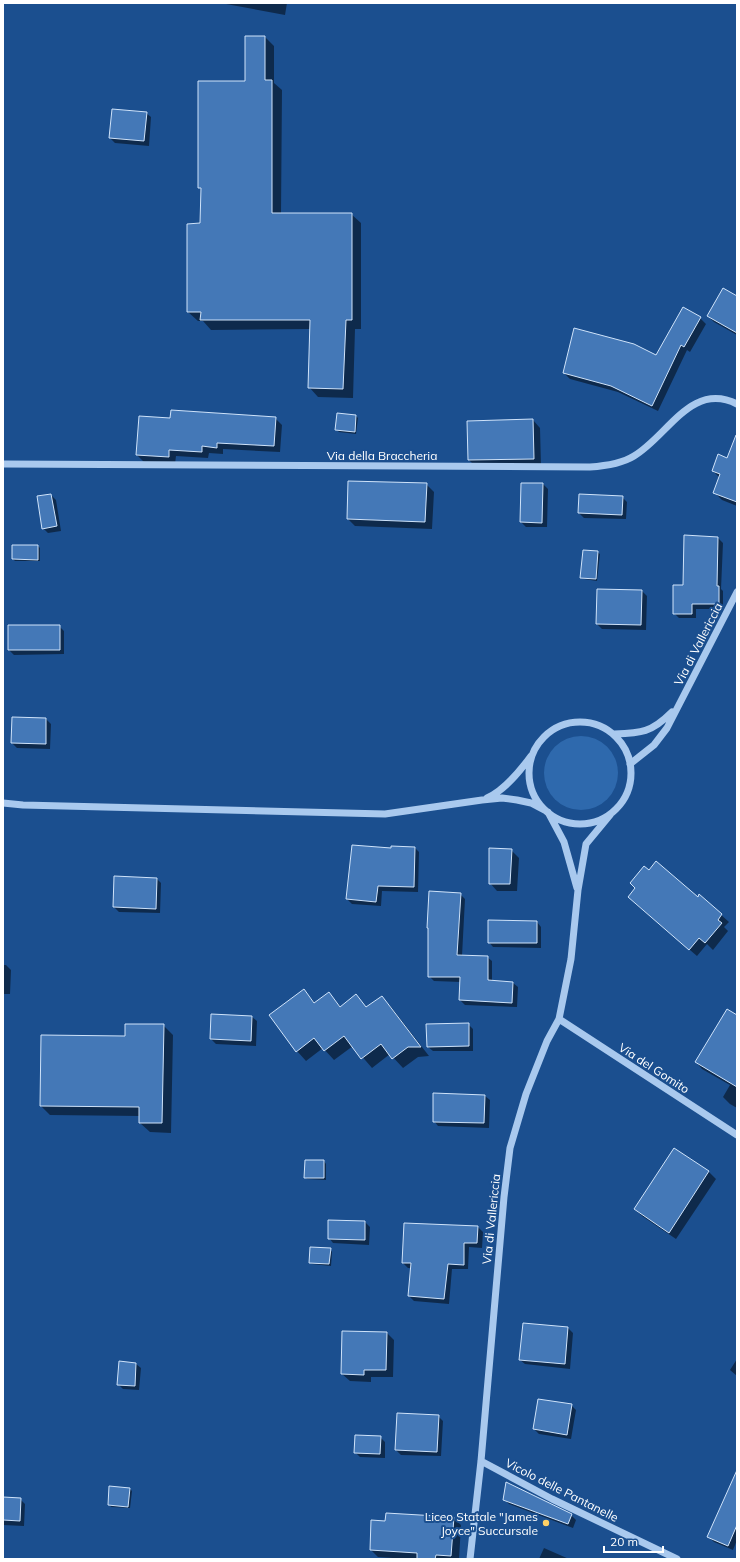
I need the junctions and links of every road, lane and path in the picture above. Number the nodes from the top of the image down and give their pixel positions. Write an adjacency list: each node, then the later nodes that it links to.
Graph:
1 (737, 404): 2 (street, Via della Braccheria)
2 (3, 464)
3 (737, 592): 4 (street, Via di Vallericcia)
4 (678, 706): 5 (street, Via di Vallericcia); 7 (street, Via di Vallericcia)
5 (613, 734): 6 (street, Via di Vallericcia); 7 (street, Via di Vallericcia)
6 (535, 750): 8 (street); 10 (street, Via di Vallericcia)
7 (630, 764): 11 (street, Via di Vallericcia)
8 (482, 800): 9 (street); 10 (street)
9 (3, 803)
10 (548, 812): 11 (street, Via di Vallericcia); 12 (street, Via di Vallericcia)
11 (610, 815): 12 (street, Via di Vallericcia)
12 (578, 890): 13 (street, Via di Vallericcia)
13 (559, 1019): 14 (street, Via del Gomito); 15 (street, Via di Vallericcia)
14 (737, 1135)
15 (481, 1461): 16 (street, Via di Vallericcia); 17 (street, Vicolo delle Pantanelle)
16 (470, 1559)
17 (677, 1559)

